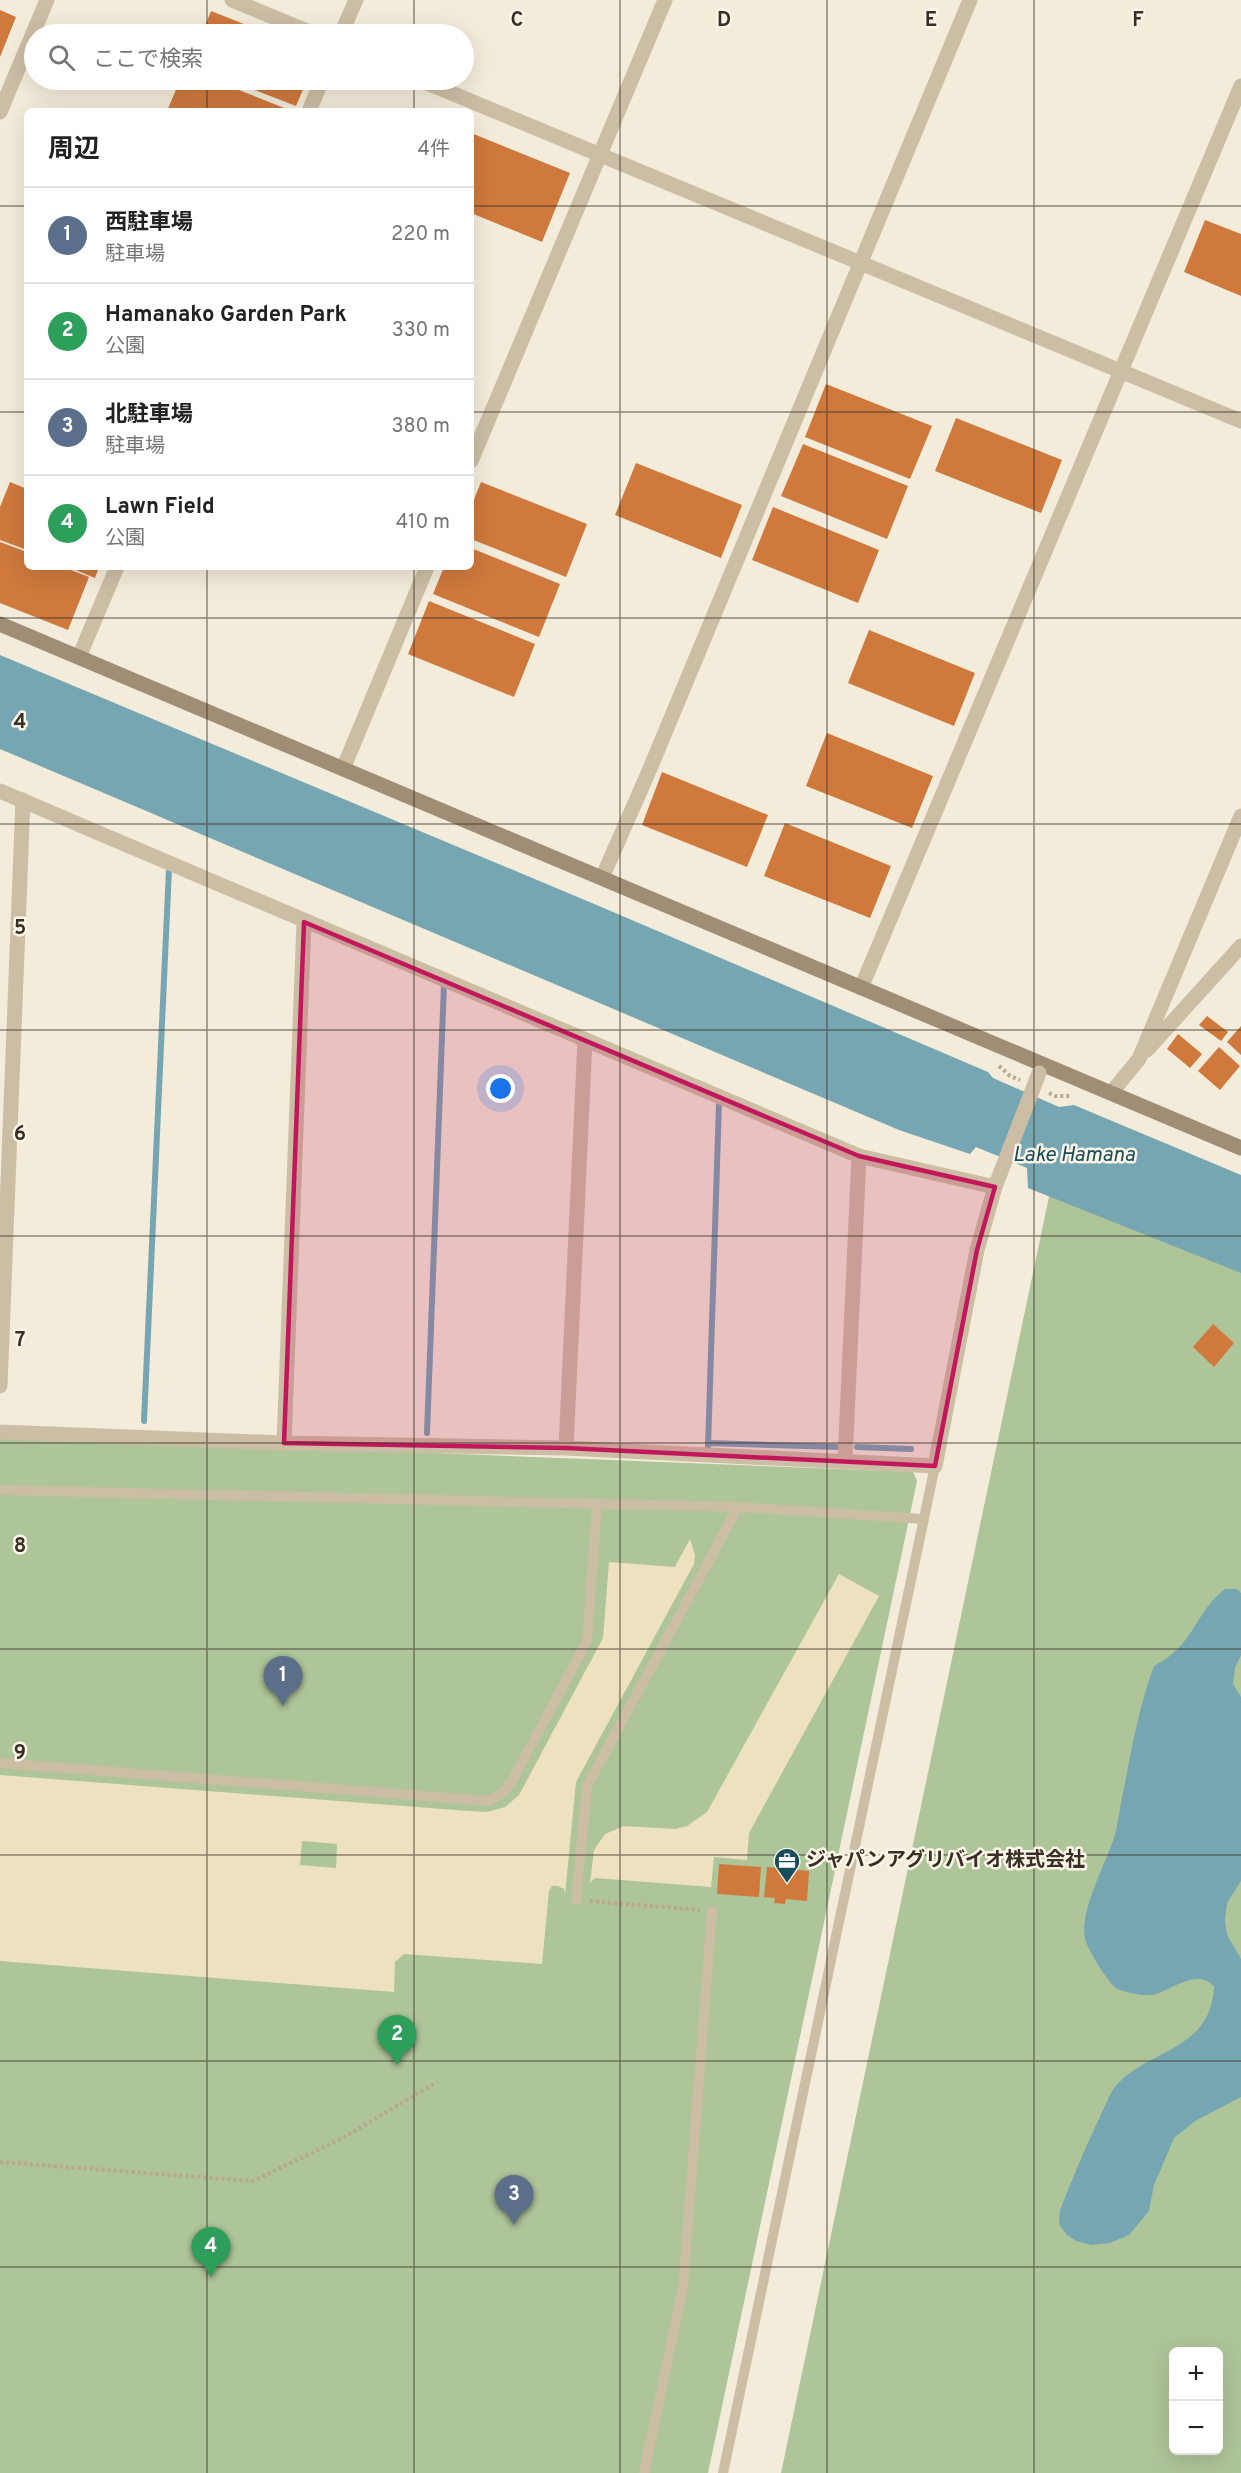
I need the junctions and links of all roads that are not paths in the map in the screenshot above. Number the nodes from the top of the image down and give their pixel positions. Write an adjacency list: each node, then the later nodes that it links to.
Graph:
1 (47, 0): 6 (street)
2 (232, 0): 7 (street)
3 (356, 0): 8 (street)
4 (664, 0): 15 (street)
5 (970, 0): 16 (street)
6 (37, 24)
7 (290, 24)
8 (345, 24)
9 (24, 55): 14 (street)
10 (1241, 86): 17 (street)
11 (318, 90): 13 (street)
12 (444, 90): 15 (street)
13 (310, 108)
14 (0, 112)
15 (599, 155): 16 (street); 19 (street)
16 (861, 262): 17 (street); 28 (street)
17 (1122, 372): 18 (street); 31 (street)
18 (1241, 421)
19 (474, 454)
20 (116, 570): 23 (street)
21 (426, 570): 24 (street)
22 (0, 624): 23 (street)
23 (79, 657): 24 (street)
24 (343, 769): 28 (street)
25 (0, 791): 26 (street)
26 (23, 800): 29 (street); 39 (street)
27 (1241, 816): 33 (street)
28 (602, 878): 31 (street)
29 (304, 921): 32 (street); 41 (street)
30 (1241, 946): 33 (street)
31 (861, 988): 34 (street)
32 (585, 1040): 37 (street); 42 (street)
33 (1139, 1059): 35 (street)
34 (1041, 1069): 35 (street); 38 (street, bridge)
35 (1111, 1093): 36 (street)
36 (1241, 1148)
37 (860, 1156): 38 (street); 43 (street)
38 (995, 1187): 44 (street)
39 (0, 1386)
40 (0, 1432): 41 (street)
41 (284, 1443): 42 (street)
42 (566, 1448): 43 (street)
43 (845, 1461): 44 (street)
44 (935, 1466): 48 (lane)
45 (0, 1490): 46 (lane)
46 (597, 1504): 47 (lane); 49 (lane)
47 (738, 1507): 48 (lane); 50 (lane)
48 (924, 1519): 53 (lane)
49 (0, 1763)
50 (576, 1900)
51 (712, 1911): 52 (lane)
52 (644, 2473)
53 (723, 2473)

